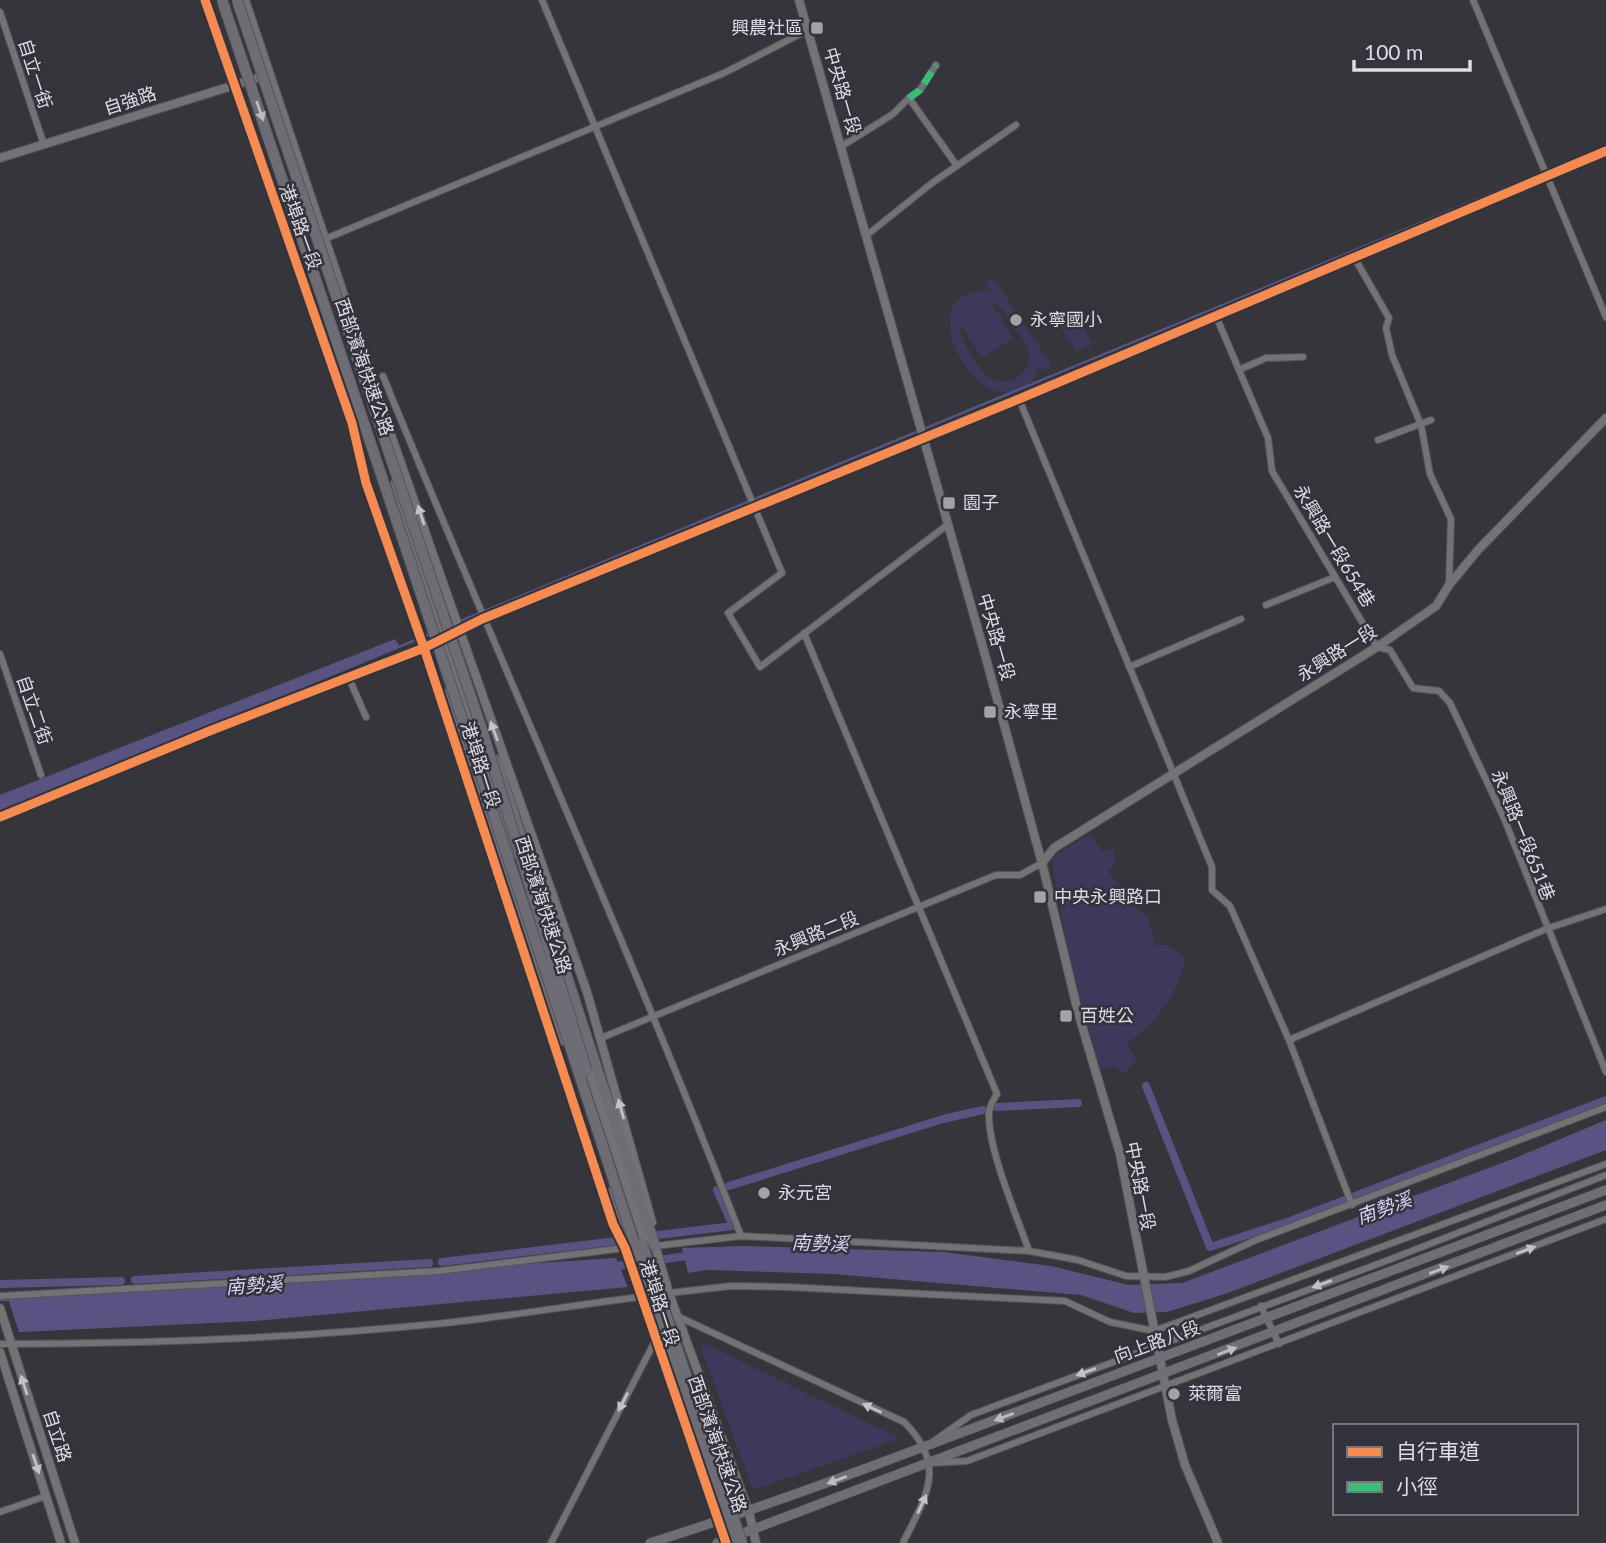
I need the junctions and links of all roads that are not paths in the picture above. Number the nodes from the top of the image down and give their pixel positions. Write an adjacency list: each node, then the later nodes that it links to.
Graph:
1 (205, 0): 12 (street, 港埠路一段)
2 (222, 0): 52 (highway, 西部濱海快速公路, one-way to 52, bridge)
3 (237, 0): 56 (highway, 西部濱海快速公路, bridge)
4 (244, 0): 11 (street, 港埠路一段)
5 (542, 0): 15 (street)
6 (799, 0): 9 (street, 中央路一段)
7 (1474, 2): 21 (street)
8 (0, 12): 16 (street, 自立一街)
9 (808, 30): 15 (street); 17 (street, 中央路一段)
10 (936, 65): 13 (street)
11 (270, 74): 12 (street, 自強路); 23 (street, 港埠路一段)
12 (232, 85): 16 (street, 自強路); 34 (street, 港埠路一段)
13 (909, 98): 17 (street); 20 (street)
14 (1016, 125): 20 (street)
15 (595, 128): 23 (street); 39 (street)
16 (44, 145): 19 (street, 自強路)
17 (842, 146): 22 (street, 中央路一段)
18 (1606, 151): 21 (street)
19 (0, 158)
20 (957, 166): 22 (street)
21 (1547, 176): 24 (street); 26 (street)
22 (867, 235): 36 (street, 中央路一段)
23 (325, 239): 31 (street, 港埠路一段)
24 (1354, 257): 25 (street); 35 (street)
25 (1216, 316): 28 (street, 永興路一段654巷); 30 (street)
26 (1606, 317)
27 (1303, 357): 28 (street)
28 (1241, 369): 41 (street, 永興路一段654巷)
29 (383, 376): 44 (street)
30 (1019, 399): 36 (street); 53 (street)
31 (384, 415): 38 (street); 46 (street, 港埠路一段, one-way to 31)
32 (1606, 419): 42 (street, 永興路一段)
33 (1431, 420): 35 (street)
34 (352, 423): 38 (street); 50 (street, 港埠路一段)
35 (1421, 425): 37 (street); 42 (street)
36 (923, 439): 39 (street); 40 (street, 中央路一段)
37 (1378, 440)
38 (397, 497): 48 (street, 港埠路一段)
39 (753, 507): 44 (street); 47 (street)
40 (946, 526): 47 (street); 60 (street, 中央路一段)
41 (1335, 577): 43 (street); 49 (street, 永興路一段654巷)
42 (1449, 585): 49 (street, 永興路一段)
43 (1266, 605)
44 (481, 619): 46 (street); 64 (street)
45 (1241, 619): 53 (street)
46 (459, 631): 48 (street); 65 (street, 港埠路一段, one-way to 46)
47 (804, 633): 61 (street)
48 (443, 637): 50 (street); 71 (street, 港埠路一段)
49 (1377, 647): 57 (street, 永興路一段); 63 (street, 永興路一段651巷)
50 (424, 648): 54 (street); 78 (street, 港埠路一段)
51 (0, 654): 58 (street, 自立二街)
52 (442, 656): 78 (highway, bridge); 106 (highway, 西部濱海快速公路, bridge)
53 (1129, 667): 57 (street)
54 (348, 676): 55 (street); 59 (street)
55 (366, 717)
56 (482, 730): 77 (highway, bridge); 111 (highway, 西部濱海快速公路, bridge)
57 (1175, 772): 60 (street, 永興路一段); 66 (street)
58 (41, 775)
59 (0, 817)
60 (1042, 863): 61 (street, 永興路二段); 80 (street, 中央路一段)
61 (919, 908): 64 (street, 永興路二段); 79 (street)
62 (1606, 909): 63 (street)
63 (1546, 929): 66 (street); 67 (street, 永興路一段651巷)
64 (653, 1016): 65 (street, 永興路二段); 76 (street)
65 (601, 1038): 77 (street, 港埠路一段, one-way to 65)
66 (1289, 1040): 73 (street)
67 (1606, 1072)
68 (1606, 1107): 73 (street)
69 (1606, 1164): 88 (street)
70 (1606, 1175): 84 (street, one-way to 84)
71 (623, 1177): 77 (street, 港埠路一段); 90 (street, 港埠路一段)
72 (1606, 1191): 86 (main road, 向上路八段)
73 (1352, 1205): 80 (street)
74 (1606, 1205): 89 (main road, 向上路八段, one-way to 74)
75 (1606, 1219): 93 (street, one-way to 75)
76 (741, 1236): 77 (street); 79 (street)
77 (655, 1246): 81 (street, 港埠路一段)
78 (625, 1248): 82 (street); 83 (street, 港埠路一段)
79 (1029, 1251): 80 (street)
80 (1144, 1282): 88 (street, 中央路一段)
81 (669, 1293): 87 (street, 港埠路一段); 88 (street)
82 (0, 1296)
83 (640, 1297): 90 (street, 港埠路一段); 91 (street)
84 (1261, 1306): 86 (street); 94 (street)
85 (0, 1308): 91 (street, 自立路)
86 (1266, 1317): 89 (street); 96 (main road, 向上路八段)
87 (681, 1318): 99 (street, one-way to 87); 103 (street, 港埠路一段)
88 (1154, 1331): 94 (street)
89 (1273, 1333): 93 (street); 97 (main road, 向上路八段, one-way to 89)
90 (655, 1341): 104 (street, 港埠路一段); 109 (street, one-way to 109)
91 (10, 1342): 92 (street); 108 (street, 自立路, one-way to 91)
92 (0, 1344)
93 (1279, 1344): 98 (street)
94 (1157, 1346): 96 (street); 99 (street, one-way to 99)
95 (0, 1352): 101 (street, 自立路, one-way to 101)
96 (1160, 1358): 97 (street); 99 (main road, 向上路八段, one-way to 99)
97 (1163, 1375): 98 (street); 100 (main road, 向上路八段)
98 (1165, 1387): 100 (street); 115 (street)
99 (924, 1449): 100 (street); 103 (main road, 向上路八段, one-way to 103)
100 (930, 1463): 105 (main road, 向上路八段); 114 (street, one-way to 100)
101 (46, 1496): 102 (street); 107 (street, 自立路)
102 (0, 1512)
103 (750, 1512): 104 (main road, 向上路八段); 105 (street, 港埠路一段)
104 (718, 1522): 106 (street, 港埠路一段); 110 (main road, 向上路八段)
105 (754, 1530): 106 (main road, 向上路八段); 112 (street, 港埠路一段); 113 (street, 港埠路一段)
106 (725, 1542)
107 (61, 1543)
108 (75, 1543)
109 (551, 1543)
110 (650, 1543)
111 (741, 1543)
112 (756, 1543)
113 (762, 1543)
114 (904, 1543)
115 (1218, 1543)

